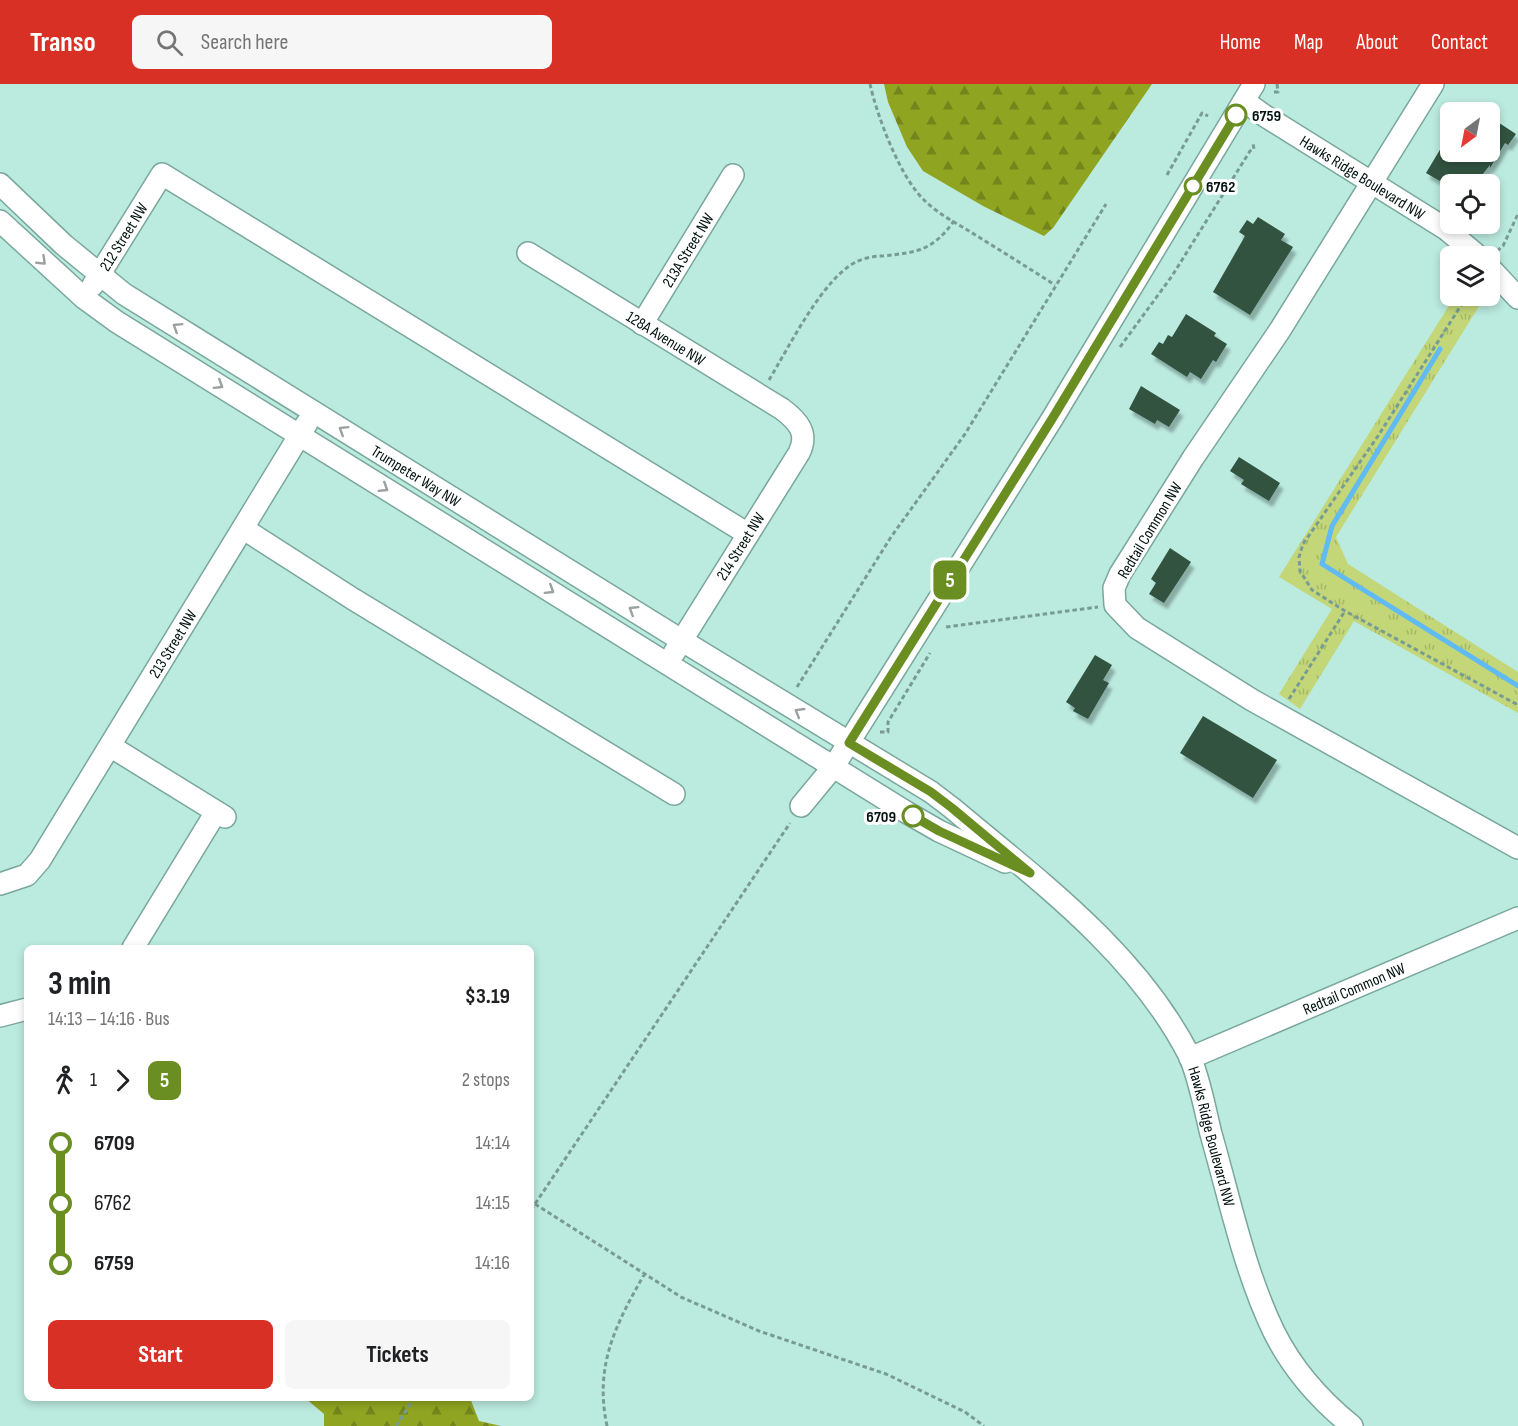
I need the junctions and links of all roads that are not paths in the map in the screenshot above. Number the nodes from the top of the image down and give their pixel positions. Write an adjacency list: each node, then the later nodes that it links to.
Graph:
1 (1433, 84): 4 (street, Redtail Common NW)
2 (1249, 92): 4 (street, Hawks Ridge Boulevard NW); 21 (street)
3 (733, 175): 13 (street, 213A Street NW)
4 (1373, 183): 7 (street, Hawks Ridge Boulevard NW); 26 (street, Redtail Common NW)
5 (0, 184): 9 (street, Trumpeter Way NW)
6 (0, 221): 11 (street, Trumpeter Way NW, one-way to 11)
7 (1470, 246)
8 (528, 253): 13 (street, 128A Avenue NW)
9 (100, 275): 11 (street, 212 Street NW); 14 (street, Trumpeter Way NW, one-way to 9); 18 (street, 212 Street NW)
10 (1500, 275): 12 (street, Hawks Ridge Boulevard NW)
11 (84, 298): 16 (street, Trumpeter Way NW, one-way to 16)
12 (1518, 298)
13 (642, 324): 15 (street, 128A Avenue NW)
14 (314, 412): 16 (street, 213 Street NW); 19 (street, Trumpeter Way NW, one-way to 14)
15 (801, 427): 18 (street, 214 Street NW)
16 (299, 435): 17 (street, 213 Street NW); 20 (street, Trumpeter Way NW, one-way to 20)
17 (244, 529): 22 (street, 213 Street NW); 24 (street)
18 (748, 534): 19 (street, 214 Street NW)
19 (681, 640): 20 (street, 214 Street NW); 21 (street, Trumpeter Way NW, one-way to 19)
20 (667, 663): 23 (street, Trumpeter Way NW)
21 (849, 743): 23 (street); 27 (street, Hawks Ridge Boulevard NW)
22 (110, 746): 28 (street, 213 Street NW); 30 (street)
23 (834, 766): 25 (street); 27 (street, Hawks Ridge Boulevard NW)
24 (674, 794)
25 (801, 806)
26 (1518, 848)
27 (1030, 873): 33 (street, Hawks Ridge Boulevard NW)
28 (0, 884)
29 (1518, 918): 33 (street, Redtail Common NW)
30 (135, 945)
31 (24, 1010): 32 (street)
32 (0, 1016)
33 (1190, 1058): 34 (street, Hawks Ridge Boulevard NW)
34 (1352, 1426)

